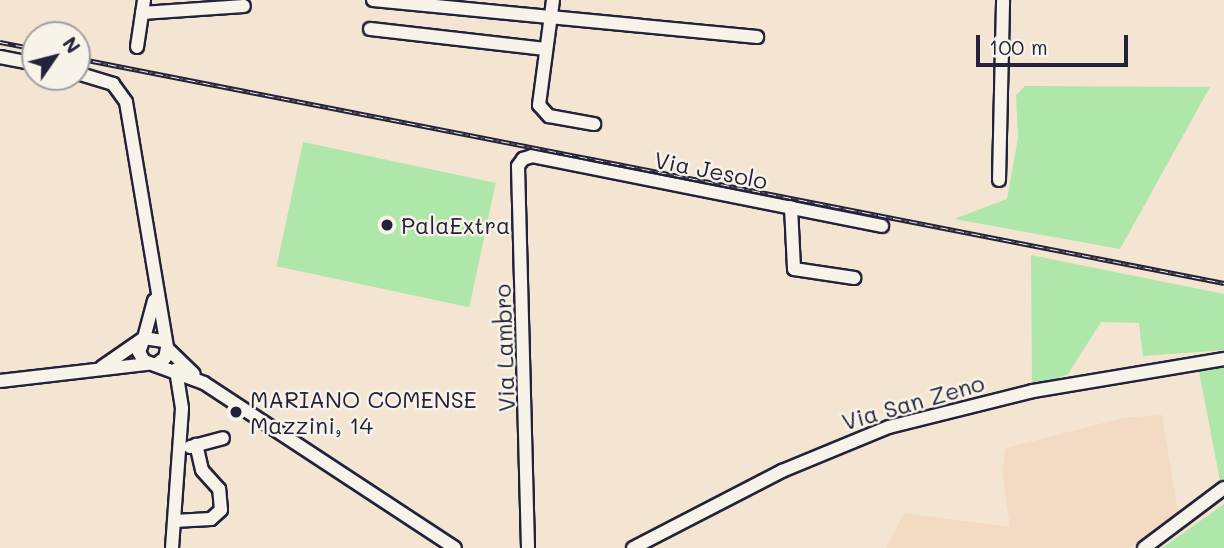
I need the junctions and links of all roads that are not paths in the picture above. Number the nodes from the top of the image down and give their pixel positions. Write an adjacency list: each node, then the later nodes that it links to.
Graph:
1 (373, 0): 6 (street)
2 (553, 0): 6 (street)
3 (1003, 0): 16 (street)
4 (143, 6): 5 (street); 9 (street)
5 (244, 6)
6 (550, 19): 8 (street); 10 (street)
7 (370, 29): 10 (street)
8 (757, 37)
9 (137, 47)
10 (546, 49): 14 (street)
11 (0, 57): 12 (street)
12 (21, 61)
13 (91, 77): 20 (street)
14 (594, 124)
15 (533, 156): 17 (street, Via Jesolo); 37 (street, Via Lambro)
16 (999, 180)
17 (791, 207): 18 (street, Via Jesolo); 19 (street)
18 (882, 226)
19 (854, 278)
20 (155, 289): 21 (street); 22 (street)
21 (144, 339): 22 (street); 24 (street); 26 (street)
22 (166, 345): 24 (street); 28 (street)
23 (1224, 359): 38 (street, Via San Zeno)
24 (152, 364): 25 (street); 26 (street)
25 (176, 369): 28 (street); 29 (street)
26 (93, 372): 27 (street)
27 (0, 381)
28 (198, 382): 29 (street); 36 (street)
29 (182, 408): 32 (street)
30 (223, 438): 31 (street)
31 (196, 445): 32 (street); 34 (street)
32 (179, 450): 34 (street)
33 (1224, 488): 39 (street)
34 (174, 521): 35 (street)
35 (172, 548)
36 (455, 548)
37 (528, 548)
38 (633, 548)
39 (1144, 548)

